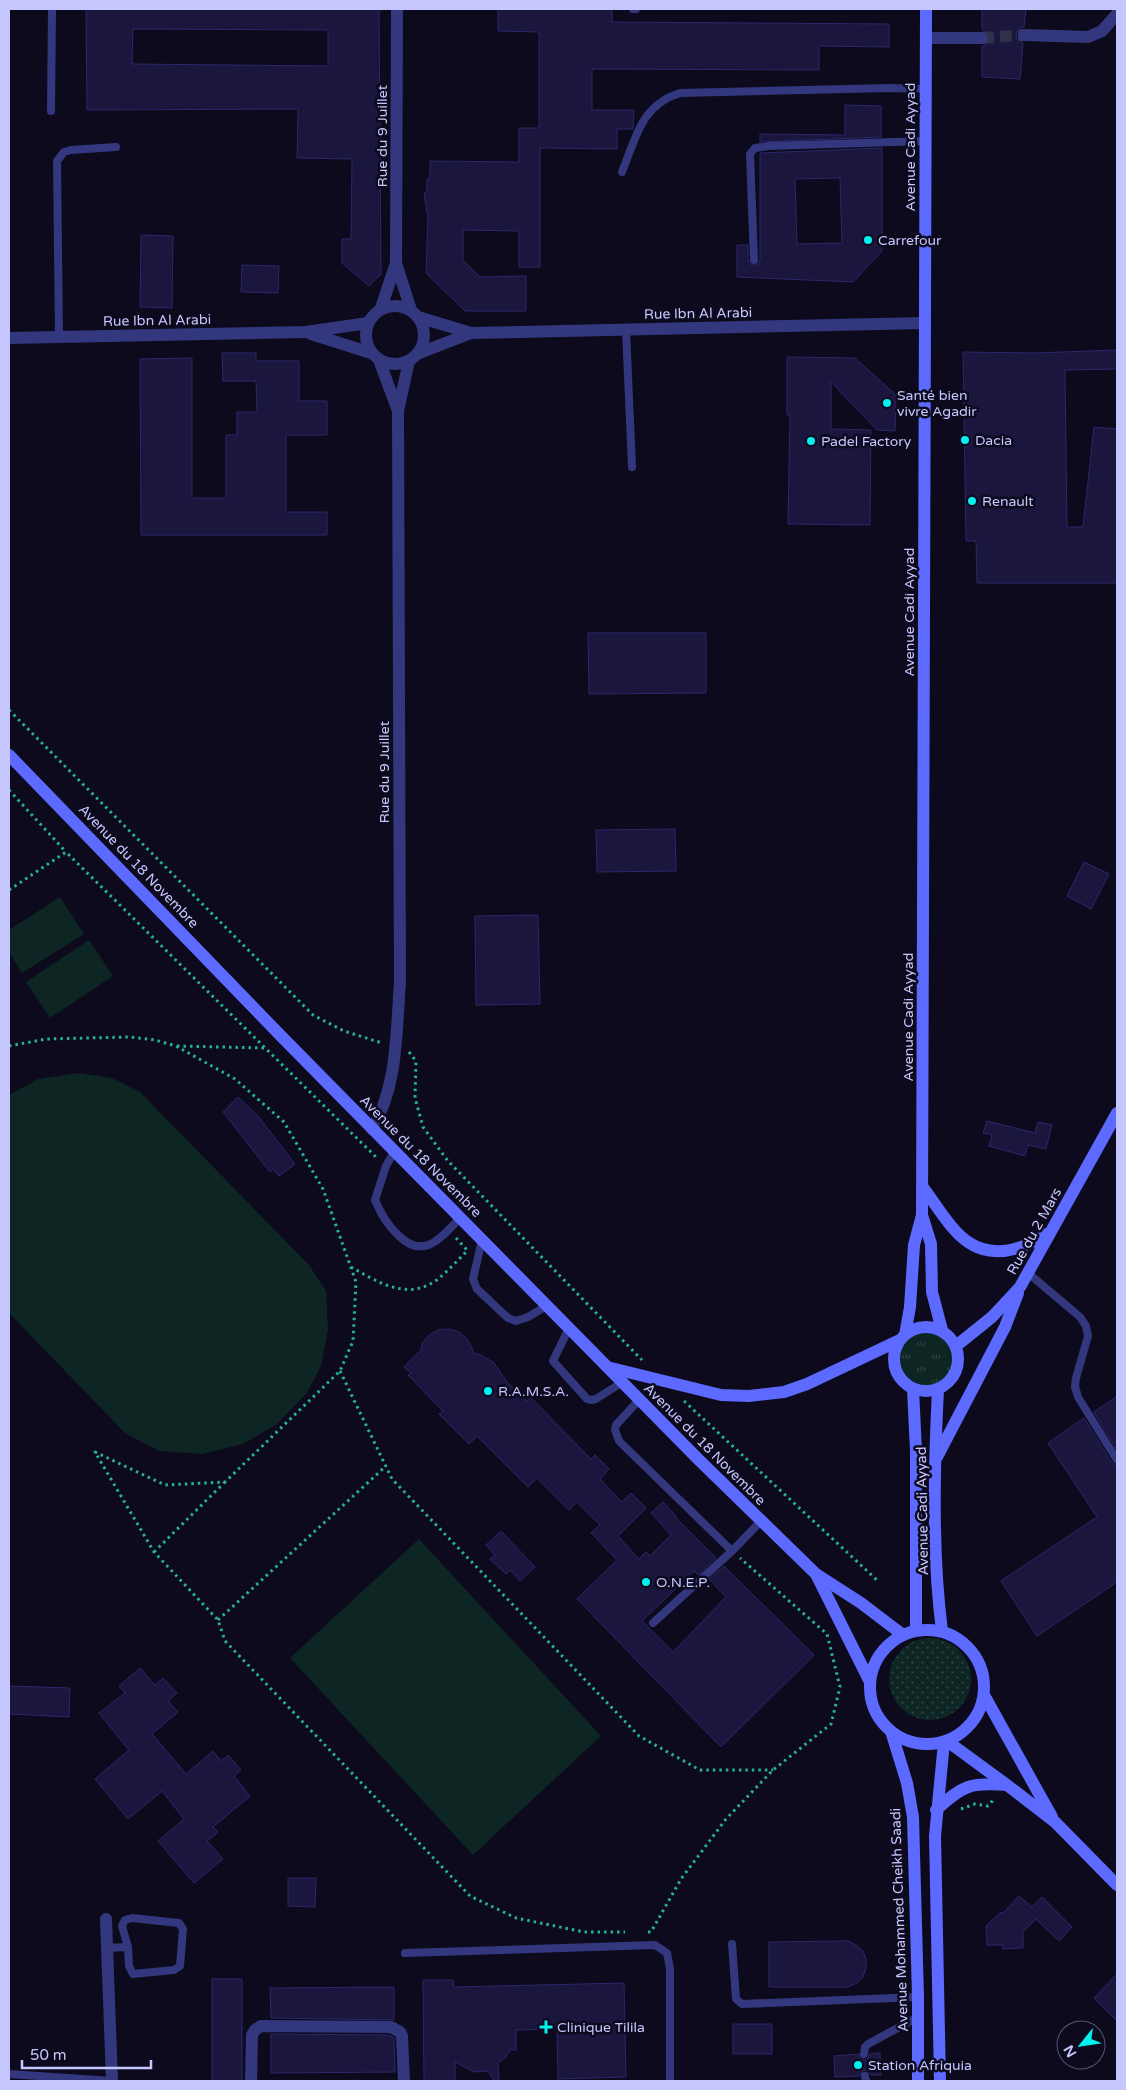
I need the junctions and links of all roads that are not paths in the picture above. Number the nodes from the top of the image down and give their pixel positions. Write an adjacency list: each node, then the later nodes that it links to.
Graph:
1 (52, 9): 9 (lane)
2 (397, 9): 14 (street, Rue du 9 Juillet)
3 (926, 9): 6 (main road, Avenue Cadi Ayyad)
4 (1117, 14): 5 (street)
5 (1024, 35)
6 (926, 38): 7 (street); 8 (main road, Avenue Cadi Ayyad)
7 (982, 38)
8 (926, 89): 10 (main road, Avenue Cadi Ayyad); 12 (lane)
9 (52, 111)
10 (926, 141): 13 (lane); 17 (main road, Avenue Cadi Ayyad)
11 (116, 147): 22 (lane)
12 (622, 172)
13 (754, 260)
14 (396, 263): 15 (street, Rue du 9 Juillet); 16 (street, Rue du 9 Juillet)
15 (381, 308): 16 (street); 18 (street)
16 (414, 313): 21 (street, Rue Ibn Al Arabi); 25 (street)
17 (925, 323): 19 (street, Rue Ibn Al Arabi); 32 (main road, Avenue Cadi Ayyad)
18 (368, 324): 20 (street, Rue Ibn Al Arabi); 24 (street)
19 (626, 330): 21 (street, Rue Ibn Al Arabi); 27 (lane)
20 (306, 332): 22 (street, Rue Ibn Al Arabi); 24 (street, Rue Ibn Al Arabi)
21 (471, 333): 25 (street, Rue Ibn Al Arabi)
22 (59, 337): 23 (street, Rue Ibn Al Arabi)
23 (9, 338)
24 (375, 356): 25 (street); 26 (street, Rue du 9 Juillet)
25 (413, 358): 26 (street, Rue du 9 Juillet)
26 (398, 411): 30 (street, Rue du 9 Juillet)
27 (632, 467)
28 (9, 755): 30 (main road, Avenue du 18 Novembre)
29 (1117, 1113): 35 (main road, Rue du 2 Mars)
30 (372, 1129): 31 (main road, Avenue du 18 Novembre)
31 (394, 1152): 34 (main road, Avenue du 18 Novembre); 34 (lane)
32 (922, 1186): 33 (main road, Avenue Cadi Ayyad); 35 (main road)
33 (922, 1216): 41 (main road, Avenue Cadi Ayyad); 42 (main road, Avenue Cadi Ayyad)
34 (460, 1218): 36 (main road, Avenue du 18 Novembre)
35 (1049, 1234): 37 (main road, Rue du 2 Mars)
36 (482, 1240): 39 (main road, Avenue du 18 Novembre); 39 (lane)
37 (1028, 1273): 38 (main road, Rue du 2 Mars); 49 (lane)
38 (1020, 1287): 43 (main road, Rue du 2 Mars); 50 (main road)
39 (548, 1305): 40 (main road, Avenue du 18 Novembre)
40 (569, 1328): 44 (main road, Avenue du 18 Novembre); 45 (lane)
41 (942, 1330): 42 (main road); 43 (main road)
42 (902, 1337): 44 (main road); 46 (main road)
43 (956, 1346): 47 (main road)
44 (607, 1367): 45 (main road, Avenue du 18 Novembre)
45 (621, 1383): 48 (main road, Avenue du 18 Novembre)
46 (914, 1389): 47 (main road); 55 (main road, Avenue Cadi Ayyad)
47 (938, 1390): 50 (main road, Avenue Cadi Ayyad)
48 (639, 1400): 51 (main road, Avenue du 18 Novembre); 52 (lane)
49 (1117, 1460)
50 (935, 1461): 56 (main road, Avenue Cadi Ayyad)
51 (761, 1521): 52 (lane); 53 (main road, Avenue du 18 Novembre)
52 (732, 1551): 54 (lane)
53 (816, 1574): 57 (main road, Avenue du 18 Novembre); 58 (main road, Avenue du 18 Novembre)
54 (654, 1623)
55 (916, 1630): 56 (main road); 57 (main road)
56 (942, 1631): 59 (main road)
57 (903, 1635): 58 (main road)
58 (870, 1682): 60 (main road)
59 (984, 1695): 61 (main road); 64 (main road)
60 (891, 1731): 61 (main road); 71 (main road, Avenue Mohammed Cheikh Saadi)
61 (945, 1741): 62 (main road); 63 (main road)
62 (1008, 1785): 63 (main road); 64 (main road)
63 (936, 1810): 80 (main road)
64 (1055, 1822): 65 (main road)
65 (1117, 1885)
66 (106, 1919): 69 (street)
67 (732, 1944): 71 (lane)
68 (128, 1947): 68 (lane); 69 (lane)
69 (107, 1948): 75 (street)
70 (405, 1953): 78 (lane)
71 (918, 1997): 72 (main road, Avenue Mohammed Cheikh Saadi)
72 (918, 2017): 73 (lane); 79 (main road, Avenue Mohammed Cheikh Saadi)
73 (864, 2054)
74 (9, 2074): 75 (lane)
75 (112, 2081)
76 (251, 2081): 77 (street)
77 (404, 2081)
78 (670, 2081)
79 (918, 2081)
80 (940, 2081)

